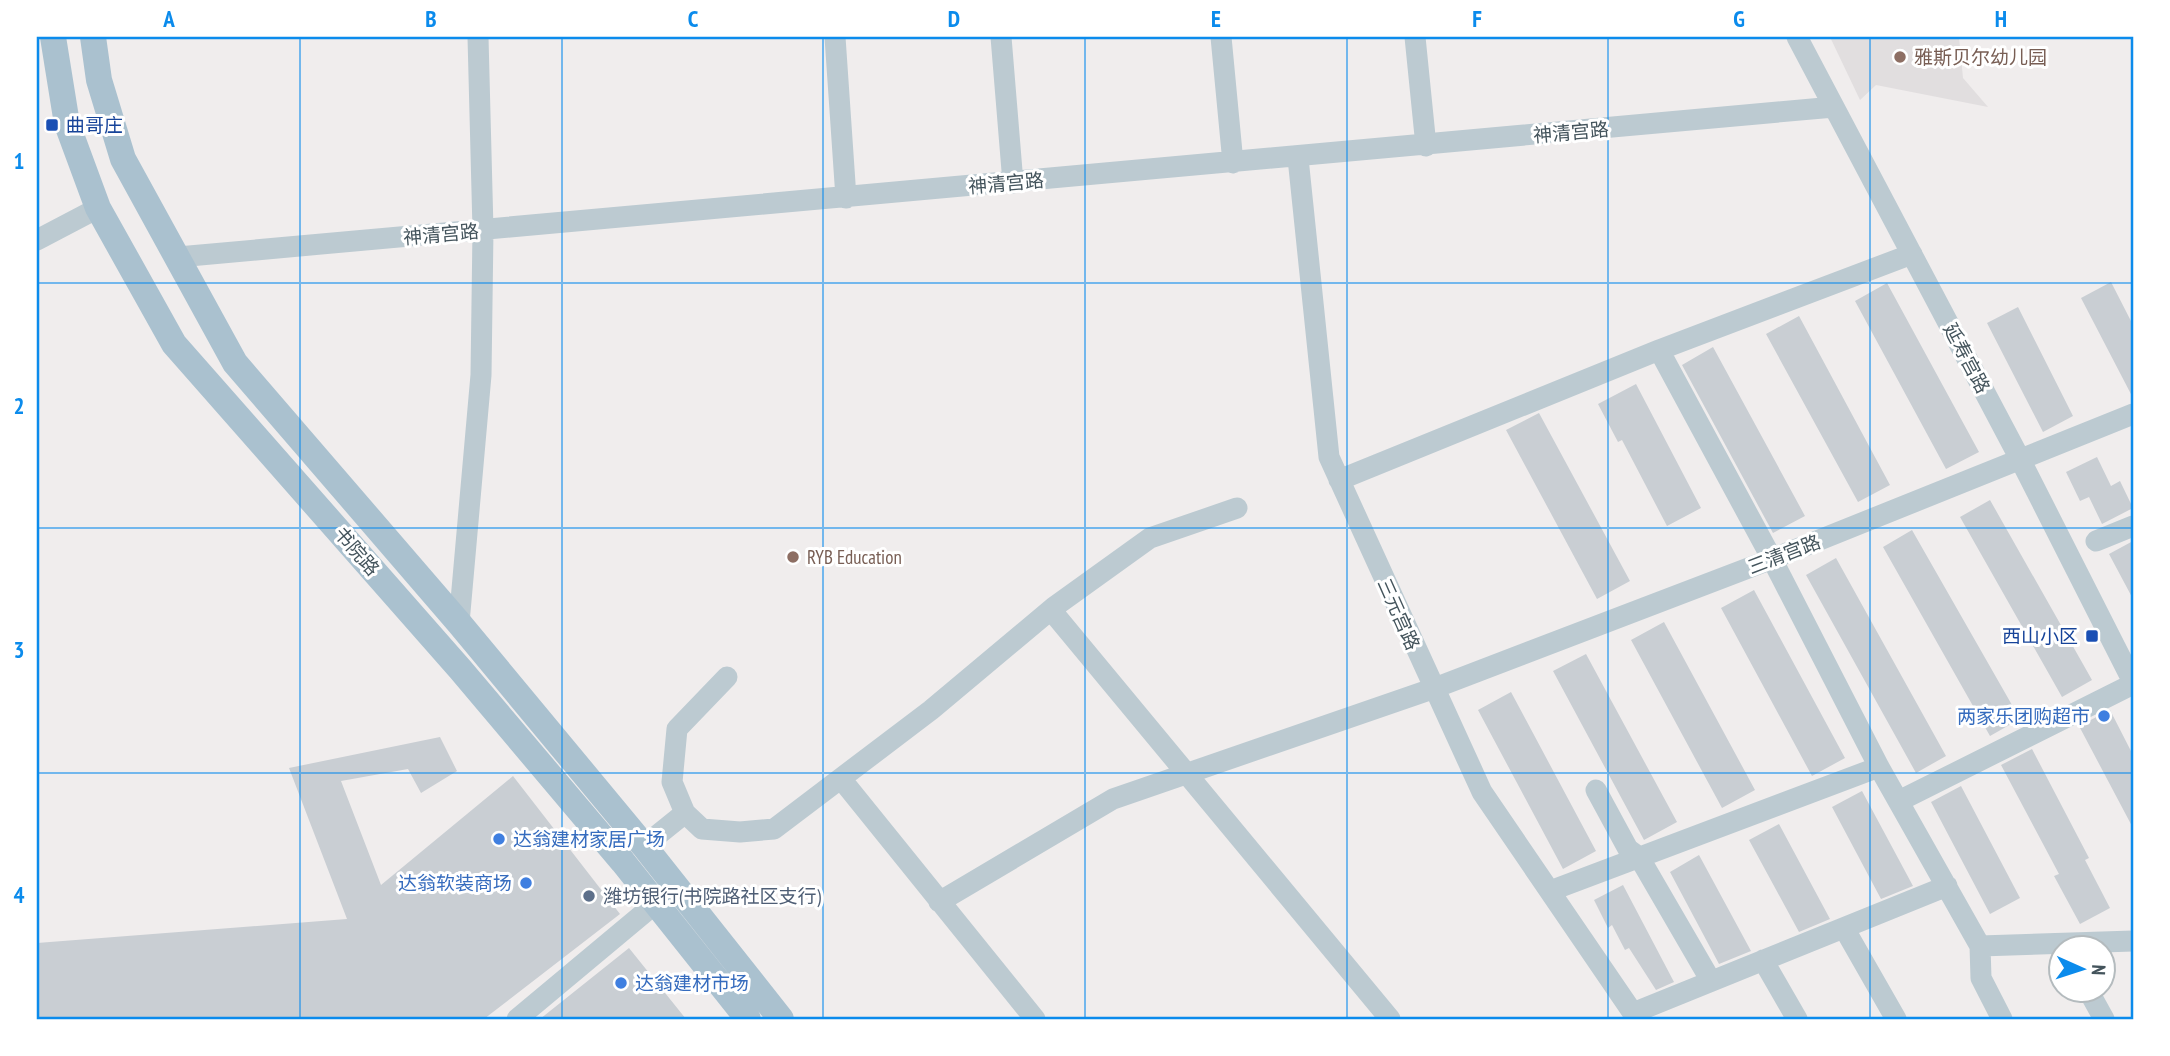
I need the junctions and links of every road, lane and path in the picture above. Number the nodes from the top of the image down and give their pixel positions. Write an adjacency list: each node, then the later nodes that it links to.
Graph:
1 (53, 37): 15 (main road, 书院路)
2 (93, 37): 19 (main road, 书院路)
3 (478, 37): 16 (street)
4 (835, 37): 14 (street)
5 (1001, 37): 13 (street)
6 (1221, 37): 12 (street)
7 (1415, 37): 10 (street)
8 (1797, 37): 9 (street, 延寿宫路)
9 (1834, 107): 10 (street, 神清宫路); 18 (street, 延寿宫路)
10 (1426, 145): 11 (street, 神清宫路)
11 (1298, 158): 12 (street, 神清宫路); 23 (street, 三元宫路)
12 (1233, 163): 13 (street, 神清宫路)
13 (1013, 183): 14 (street, 神清宫路)
14 (846, 198): 16 (street, 神清宫路)
15 (98, 208): 17 (street); 44 (main road, 书院路)
16 (483, 230): 19 (street, 神清宫路); 29 (street)
17 (37, 240)
18 (1912, 254): 20 (street); 22 (street, 延寿宫路)
19 (178, 257): 29 (main road, 书院路)
20 (1659, 350): 23 (street); 27 (street)
21 (2133, 414): 22 (street, 三清宫路)
22 (2020, 459): 27 (street, 三清宫路); 31 (street, 延寿宫路)
23 (1339, 480): 32 (street, 三元宫路)
24 (1237, 508): 28 (street)
25 (2133, 526): 26 (street)
26 (2096, 541)
27 (1772, 559): 32 (street, 三清宫路); 33 (street)
28 (1051, 610): 34 (street); 35 (street)
29 (459, 623): 39 (main road, 书院路)
30 (727, 677): 38 (street)
31 (2133, 683): 37 (street)
32 (1432, 689): 34 (street, 三清宫路); 42 (street, 三元宫路)
33 (1879, 767): 37 (street); 40 (street)
34 (1188, 773): 43 (street, 三清宫路); 55 (street)
35 (842, 780): 38 (street); 43 (street)
36 (1596, 790): 40 (street)
37 (1899, 801): 41 (street)
38 (685, 813): 39 (street)
39 (644, 846): 53 (main road, 书院路)
40 (1639, 857): 42 (street); 49 (street)
41 (1947, 886): 45 (street); 47 (street)
42 (1550, 891): 50 (street, 三元宫路)
43 (939, 902): 54 (street)
44 (656, 903): 51 (street); 52 (main road, 书院路)
45 (1844, 928): 48 (street); 57 (street)
46 (2048, 945): 47 (street)
47 (1980, 946): 58 (street)
48 (1763, 960): 49 (street); 56 (street)
49 (1711, 981): 50 (street)
50 (1635, 1016)
51 (517, 1019)
52 (748, 1019)
53 (781, 1019)
54 (1035, 1019)
55 (1390, 1019)
56 (1797, 1019)
57 (1896, 1019)
58 (2002, 1019)

